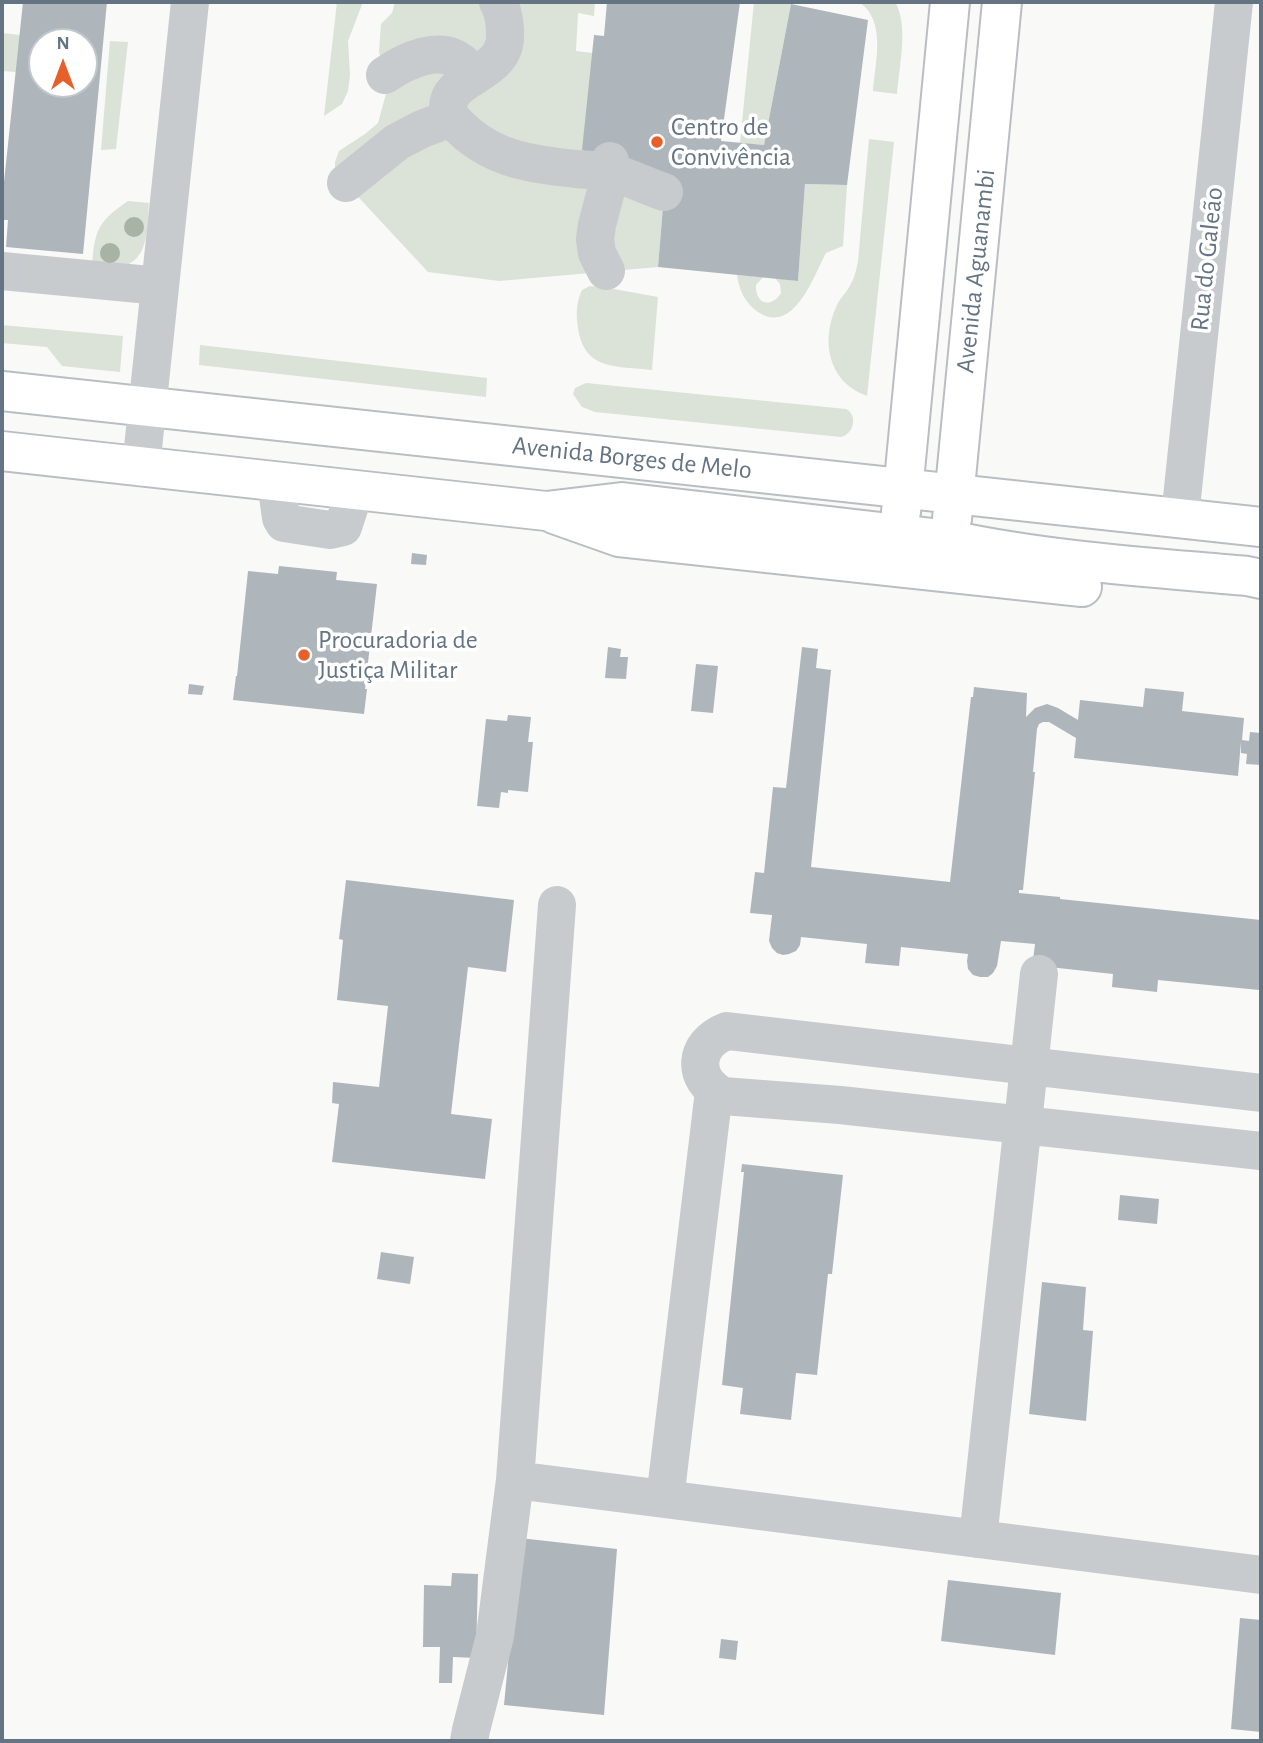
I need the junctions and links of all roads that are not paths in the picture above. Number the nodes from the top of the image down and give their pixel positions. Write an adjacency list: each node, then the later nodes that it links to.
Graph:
1 (190, 2): 14 (street)
2 (498, 2): 7 (street)
3 (950, 2): 21 (main road, Avenida Aguanambi)
4 (1002, 2): 22 (main road, Avenida Aguanambi)
5 (1234, 2): 24 (street, Rua do Galeão)
6 (385, 75): 7 (street)
7 (473, 76): 8 (street)
8 (451, 118): 9 (street); 10 (street)
9 (609, 166): 11 (street); 13 (street)
10 (346, 183)
11 (664, 192)
12 (2, 271): 14 (street)
13 (606, 271)
14 (160, 286): 18 (street)
15 (2, 391): 16 (main road, Avenida Borges de Melo)
16 (79, 399): 17 (main road); 18 (main road, Avenida Borges de Melo)
17 (2, 404)
18 (148, 406): 20 (street); 21 (main road, Avenida Borges de Melo)
19 (2, 451): 20 (main road, Avenida Borges de Melo)
20 (141, 467): 23 (main road, Avenida Borges de Melo)
21 (904, 487): 22 (main road, Avenida Borges de Melo); 26 (main road, Avenida Aguanambi)
22 (954, 492): 24 (main road, Avenida Borges de Melo); 27 (main road, Avenida Aguanambi)
23 (545, 511): 26 (main road, Avenida Borges de Melo); 29 (main road, Avenida Borges de Melo)
24 (1180, 517): 25 (main road, Avenida Borges de Melo)
25 (1261, 527)
26 (899, 534): 27 (main road, Avenida Borges de Melo)
27 (950, 540): 28 (main road, Avenida Borges de Melo)
28 (1261, 579)
29 (1261, 598)
30 (557, 905): 37 (street)
31 (1039, 974): 32 (street)
32 (1029, 1066): 33 (street); 34 (street); 35 (street)
33 (713, 1091): 35 (street); 38 (street)
34 (1261, 1093)
35 (1023, 1125): 36 (street); 39 (street)
36 (1261, 1151)
37 (515, 1480): 38 (street); 41 (street)
38 (665, 1499): 39 (street)
39 (978, 1539): 40 (street)
40 (1261, 1575)
41 (470, 1741)

